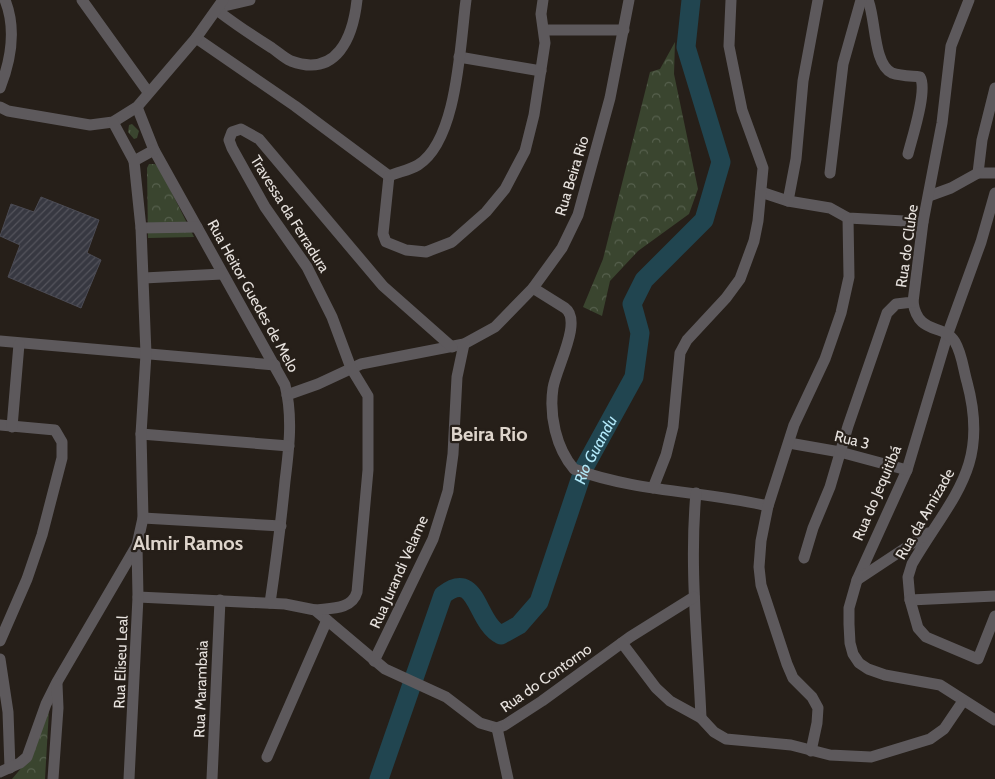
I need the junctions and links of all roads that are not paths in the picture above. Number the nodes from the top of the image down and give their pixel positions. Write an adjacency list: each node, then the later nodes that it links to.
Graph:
1 (5, 0): 19 (street)
2 (82, 0): 21 (street)
3 (250, 0): 13 (street)
4 (357, 0): 13 (street)
5 (466, 0): 17 (street)
6 (543, 0): 14 (street)
7 (629, 0): 15 (street, Rua Beira Rio)
8 (731, 0): 32 (street)
9 (818, 0): 35 (street)
10 (861, 0): 28 (street)
11 (868, 0): 26 (street)
12 (969, 0): 34 (street, Rua do Clube)
13 (221, 4): 16 (street)
14 (544, 30): 15 (street); 18 (street)
15 (624, 30): 42 (street, Rua Beira Rio)
16 (196, 38): 21 (street); 31 (street)
17 (459, 57): 18 (street); 31 (street)
18 (541, 71): 31 (street)
19 (0, 88)
20 (995, 88): 29 (street)
21 (148, 92): 23 (street)
22 (0, 107): 24 (street)
23 (137, 107): 24 (street); 25 (street, Rua Heitor Guedes de Melo)
24 (113, 122): 27 (street)
25 (154, 150): 27 (street); 38 (street, Rua Heitor Guedes de Melo)
26 (908, 154)
27 (134, 161): 39 (street)
28 (830, 173)
29 (978, 173): 30 (street); 34 (street)
30 (995, 174)
31 (389, 176)
32 (761, 192): 35 (street); 59 (street)
33 (995, 193): 44 (street, Rua do Jequitibá)
34 (929, 196): 37 (street, Rua do Clube)
35 (788, 201): 36 (street)
36 (848, 218): 37 (street); 55 (street)
37 (923, 222): 43 (street, Rua do Clube)
38 (197, 227): 39 (street); 40 (street, Rua Heitor Guedes de Melo)
39 (141, 228): 41 (street)
40 (222, 274): 41 (street); 50 (street, Rua Heitor Guedes de Melo)
41 (144, 278): 49 (street)
42 (533, 288): 47 (street, Rua Beira Rio); 59 (street)
43 (913, 302): 44 (street); 57 (street, Rua do Clube)
44 (948, 333): 58 (street, Rua do Jequitibá); 64 (street, Rua da Amizade)
45 (0, 341): 46 (street)
46 (19, 344): 49 (street); 53 (street)
47 (464, 344): 48 (street, Rua Beira Rio); 80 (street, Rua Jurandi Velame)
48 (452, 347): 51 (street, Rua Beira Rio); 51 (street, Travessa da Ferradura)
49 (146, 354): 50 (street); 54 (street)
50 (275, 365): 52 (street, Rua Heitor Guedes de Melo)
51 (351, 368): 52 (street, Rua Beira Rio); 74 (street, Travessa da Ferradura)
52 (287, 395): 56 (street, Rua Heitor Guedes de Melo)
53 (6, 426): 77 (street)
54 (141, 434): 56 (street); 62 (street)
55 (789, 443): 57 (street, Rua 3); 61 (street)
56 (289, 446): 63 (street, Rua Heitor Guedes de Melo)
57 (840, 452): 58 (street, Rua 3); 66 (street, Rua do Clube)
58 (907, 470): 67 (street, Rua do Jequitibá)
59 (653, 488): 60 (street)
60 (696, 493): 61 (street); 70 (street)
61 (768, 506): 86 (street)
62 (143, 518): 63 (street); 65 (street)
63 (281, 526): 73 (street, Rua Heitor Guedes de Melo)
64 (931, 531): 67 (street); 72 (street, Rua da Amizade)
65 (138, 546): 69 (street, Rua Eliseu Leal); 81 (street)
66 (804, 558)
67 (856, 580): 82 (street, Rua do Jequitibá)
68 (995, 596): 72 (street)
69 (138, 597): 71 (street, Rua do Contorno); 91 (street, Rua Eliseu Leal)
70 (694, 597): 78 (street, Rua do Contorno); 83 (street)
71 (220, 600): 73 (street, Rua do Contorno); 92 (street, Rua Marambaia)
72 (910, 600): 75 (street, Rua da Amizade)
73 (270, 603): 74 (street, Rua do Contorno)
74 (315, 610): 76 (street, Rua do Contorno)
75 (995, 616)
76 (327, 620): 80 (street, Rua do Contorno); 87 (street)
77 (0, 641)
78 (622, 643): 83 (street); 85 (street, Rua do Contorno)
79 (0, 659): 88 (street)
80 (374, 661): 85 (street, Rua do Contorno)
81 (57, 682): 88 (street); 90 (street)
82 (963, 701): 84 (street, Rua do Jequitibá); 86 (street)
83 (701, 718): 86 (street)
84 (995, 720)
85 (497, 728): 93 (street)
86 (811, 751)
87 (267, 757)
88 (3, 771): 89 (street)
89 (3, 779)
90 (53, 779)
91 (129, 779)
92 (212, 779)
93 (508, 779)

